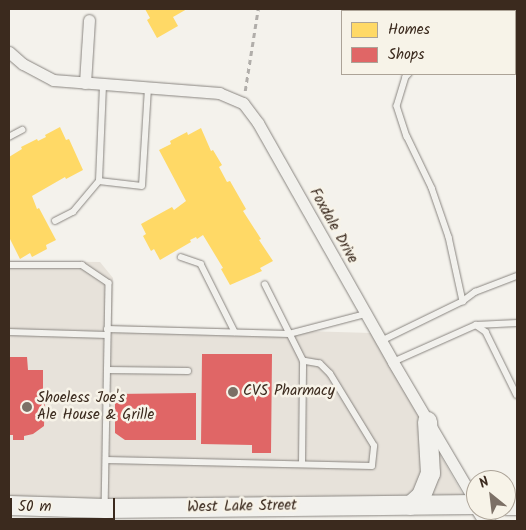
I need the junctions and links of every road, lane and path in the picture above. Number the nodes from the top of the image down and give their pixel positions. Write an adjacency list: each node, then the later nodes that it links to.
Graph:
1 (258, 9): 8 (path)
2 (89, 20): 5 (street)
3 (9, 52): 5 (street, Foxdale Drive)
4 (408, 75): 17 (lane)
5 (85, 83): 6 (street, Foxdale Drive)
6 (103, 84): 7 (street, Foxdale Drive); 11 (lane)
7 (148, 87): 8 (street, Foxdale Drive); 11 (lane)
8 (243, 103): 18 (street, Foxdale Drive)
9 (22, 130): 10 (lane)
10 (9, 137)
11 (99, 181): 12 (lane)
12 (55, 221)
13 (181, 257): 23 (lane)
14 (9, 265): 22 (lane)
15 (517, 276): 17 (lane)
16 (265, 285): 24 (lane)
17 (463, 301): 25 (lane)
18 (366, 314): 24 (lane); 25 (street, Foxdale Drive)
19 (517, 323): 20 (lane)
20 (476, 325): 27 (lane); 30 (lane)
21 (9, 332): 22 (lane)
22 (107, 332): 23 (lane); 28 (lane)
23 (235, 332): 24 (lane)
24 (289, 334): 26 (lane)
25 (381, 341): 27 (street, Foxdale Drive)
26 (303, 362): 33 (lane); 33 (lane)
27 (393, 362): 31 (street, Foxdale Drive)
28 (107, 370): 29 (lane); 32 (lane)
29 (188, 371)
30 (517, 395)
31 (427, 420): 34 (street, Foxdale Drive); 37 (main road)
32 (106, 460): 33 (lane); 38 (lane)
33 (302, 464)
34 (466, 487)
35 (466, 504): 37 (main road, West Lake Street)
36 (9, 505): 38 (main road, West Lake Street)
37 (410, 505): 38 (main road, West Lake Street)
38 (105, 508)

